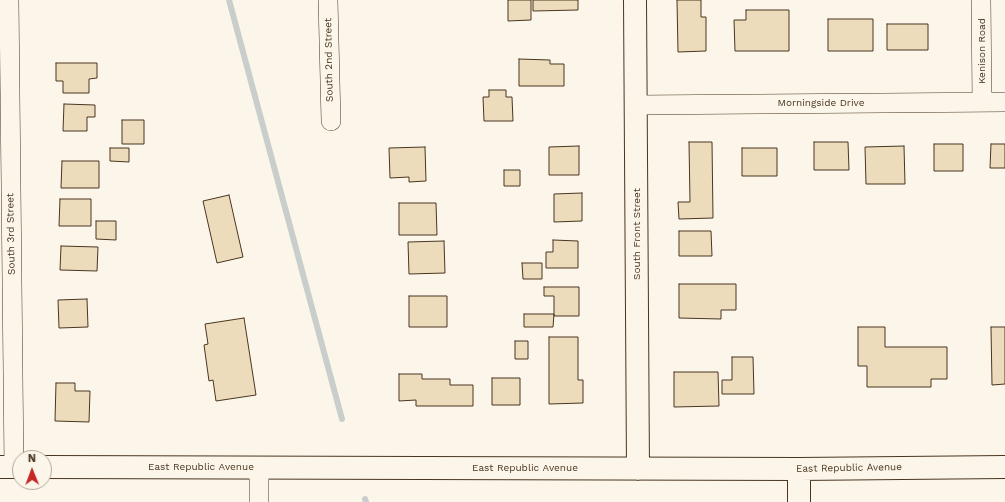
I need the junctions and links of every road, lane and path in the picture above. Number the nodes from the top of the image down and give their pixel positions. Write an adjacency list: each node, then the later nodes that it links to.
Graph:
1 (9, 0): 9 (street, South 3rd Street)
2 (328, 0): 8 (street, South 2nd Street)
3 (635, 0): 7 (street, South Front Street)
4 (982, 0): 5 (street, Kenison Road)
5 (982, 102): 6 (street, Morningside Drive); 7 (street, Morningside Drive)
6 (1005, 102)
7 (636, 105): 13 (street, South Front Street)
8 (330, 121)
9 (11, 467)
10 (52, 467): 12 (street, East Republic Avenue)
11 (1005, 467): 14 (street, East Republic Avenue)
12 (259, 468): 13 (street, East Republic Avenue); 15 (street)
13 (638, 469): 14 (street, East Republic Avenue)
14 (799, 469): 16 (street)
15 (259, 502)
16 (799, 502)

